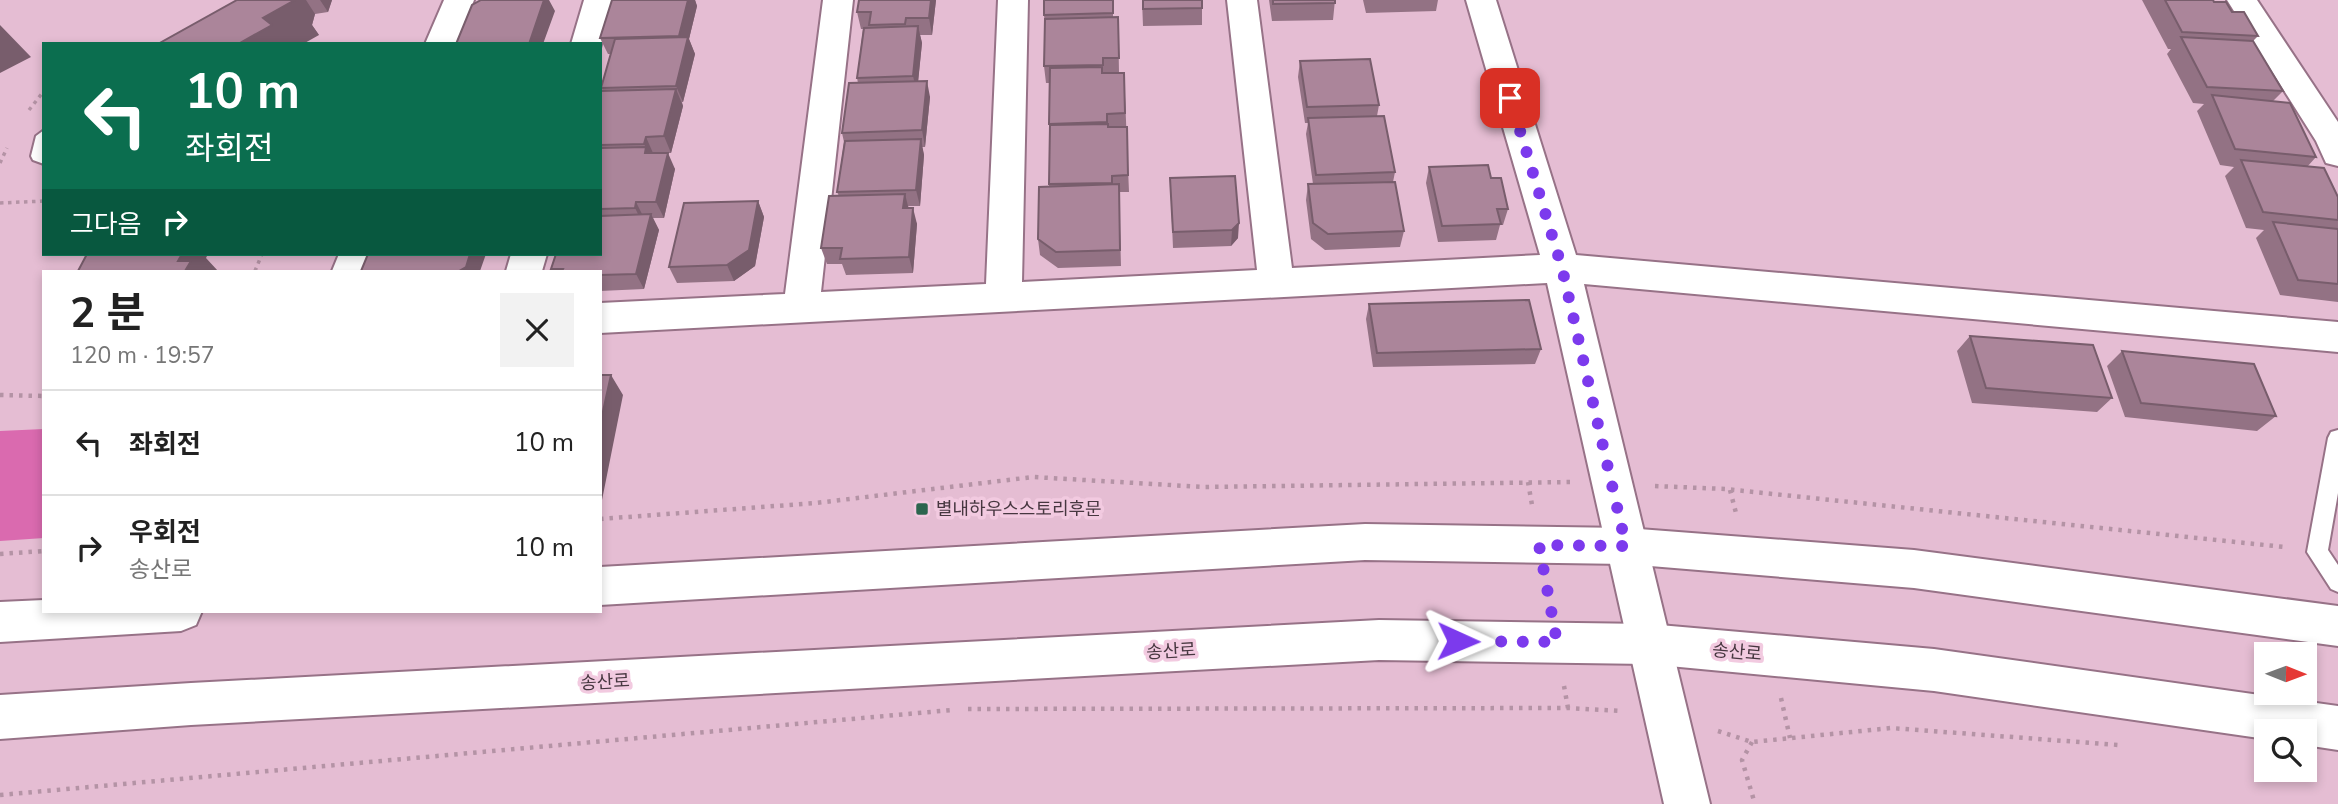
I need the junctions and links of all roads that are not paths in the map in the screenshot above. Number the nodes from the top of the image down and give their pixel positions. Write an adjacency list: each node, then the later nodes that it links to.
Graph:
1 (459, 0): 8 (street)
2 (599, 0): 9 (street)
3 (838, 0): 14 (street)
4 (1013, 0): 13 (street)
5 (1242, 0): 12 (street)
6 (1481, 0): 11 (street)
7 (2242, 0): 10 (street)
8 (442, 42)
9 (588, 42)
10 (2338, 154)
11 (1562, 268): 12 (street); 16 (street); 18 (street)
12 (1276, 283): 13 (street)
13 (1004, 297): 14 (street)
14 (801, 308): 15 (street)
15 (602, 318)
16 (2338, 337)
17 (2338, 438): 19 (lane)
18 (1626, 546): 20 (street); 23 (street); 24 (street)
19 (2338, 582)
20 (602, 586)
21 (148, 613): 22 (street)
22 (0, 622)
23 (2338, 626)
24 (1648, 644): 25 (street, 송산로); 26 (street, 송산로); 27 (street)
25 (0, 717)
26 (2338, 728)
27 (1687, 804)

